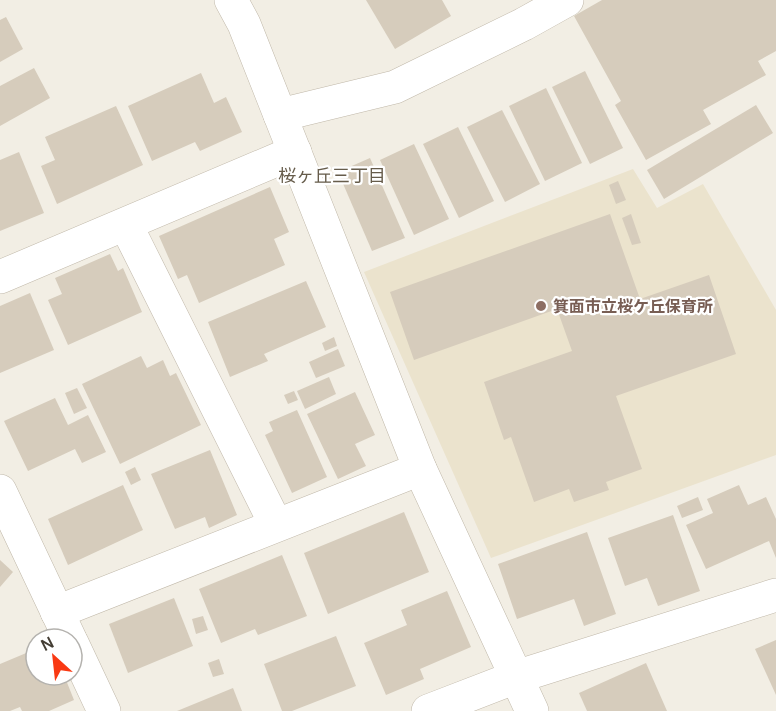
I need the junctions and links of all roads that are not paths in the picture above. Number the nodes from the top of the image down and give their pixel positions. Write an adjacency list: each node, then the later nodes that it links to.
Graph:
1 (231, 0): 4 (street)
2 (567, 0): 3 (street)
3 (517, 12): 4 (street)
4 (280, 115): 5 (street)
5 (295, 152): 6 (street); 8 (street)
6 (126, 225): 7 (street); 10 (street)
7 (0, 277)
8 (420, 469): 10 (street); 14 (street)
9 (0, 491): 12 (street)
10 (276, 525): 12 (street)
11 (776, 595): 14 (street)
12 (63, 625)
13 (84, 668): 15 (street)
14 (516, 677): 16 (street); 17 (street)
15 (104, 711)
16 (428, 711)
17 (532, 711)

